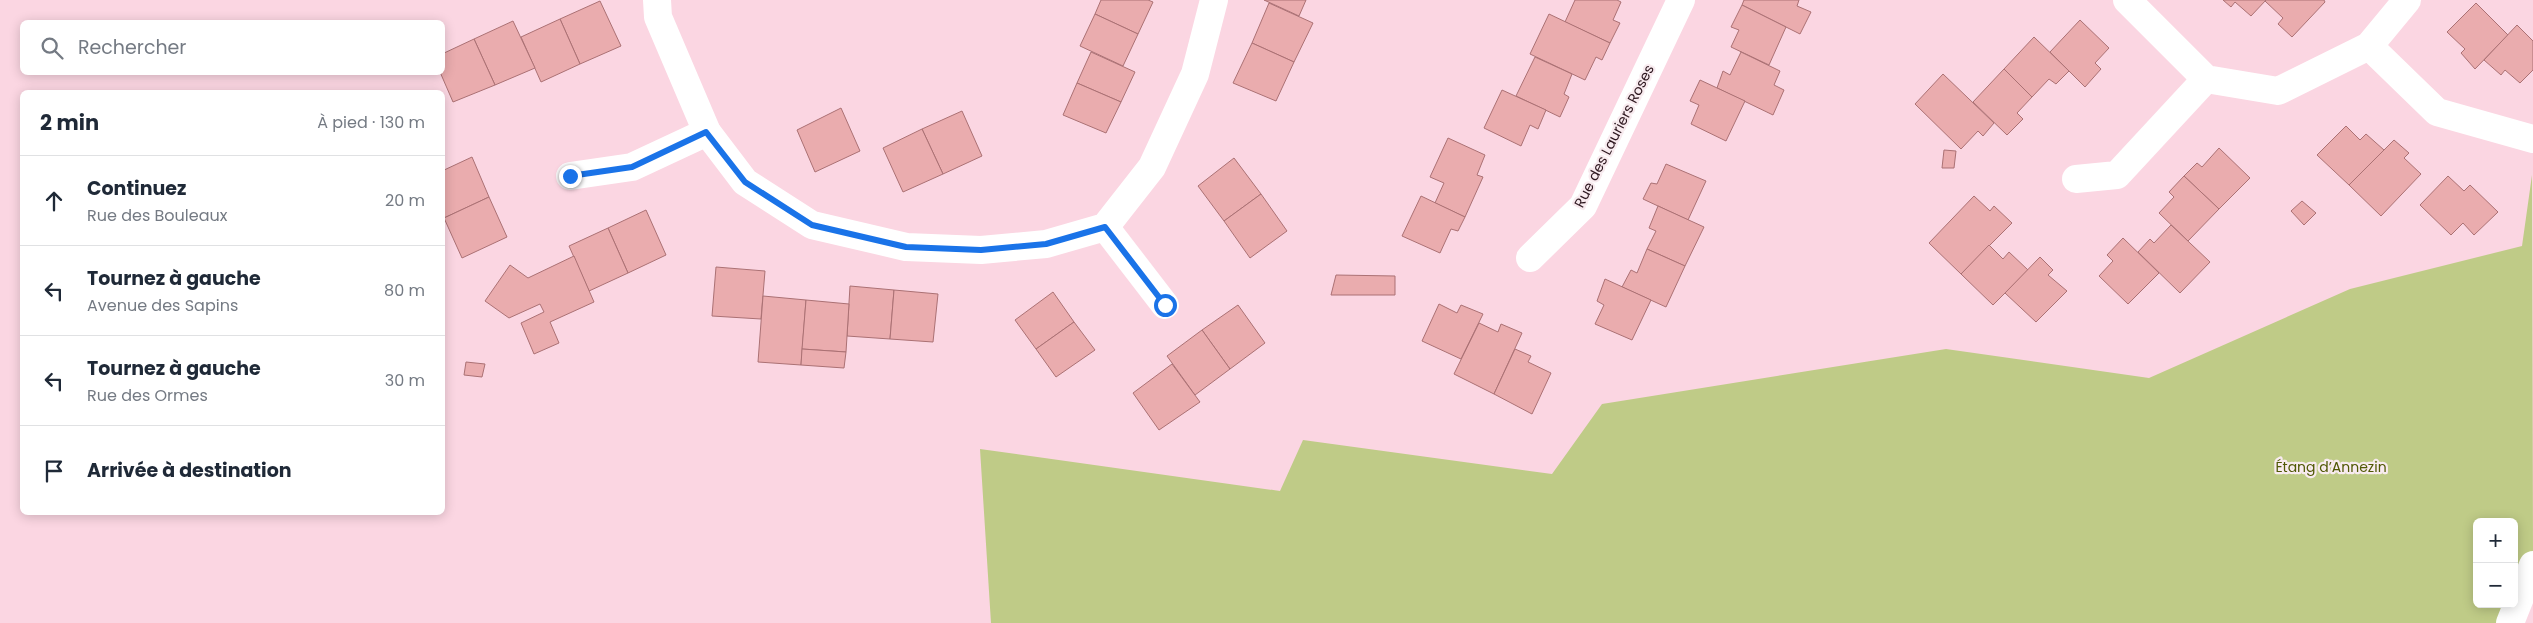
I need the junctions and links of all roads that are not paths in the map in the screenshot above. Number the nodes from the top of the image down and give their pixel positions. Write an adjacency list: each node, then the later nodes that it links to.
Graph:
1 (657, 0): 8 (street)
2 (1214, 0): 12 (street)
3 (1681, 0): 13 (street, Rue des Lauriers Roses)
4 (2127, 0): 7 (street)
5 (2408, 0): 6 (street)
6 (2370, 46): 7 (street); 9 (street)
7 (2206, 79): 11 (street)
8 (706, 132): 10 (street); 12 (street)
9 (2533, 139)
10 (570, 176)
11 (2076, 179)
12 (1105, 227): 14 (street)
13 (1530, 258)
14 (1165, 305)
15 (2533, 565): 16 (street)
16 (2510, 623)

